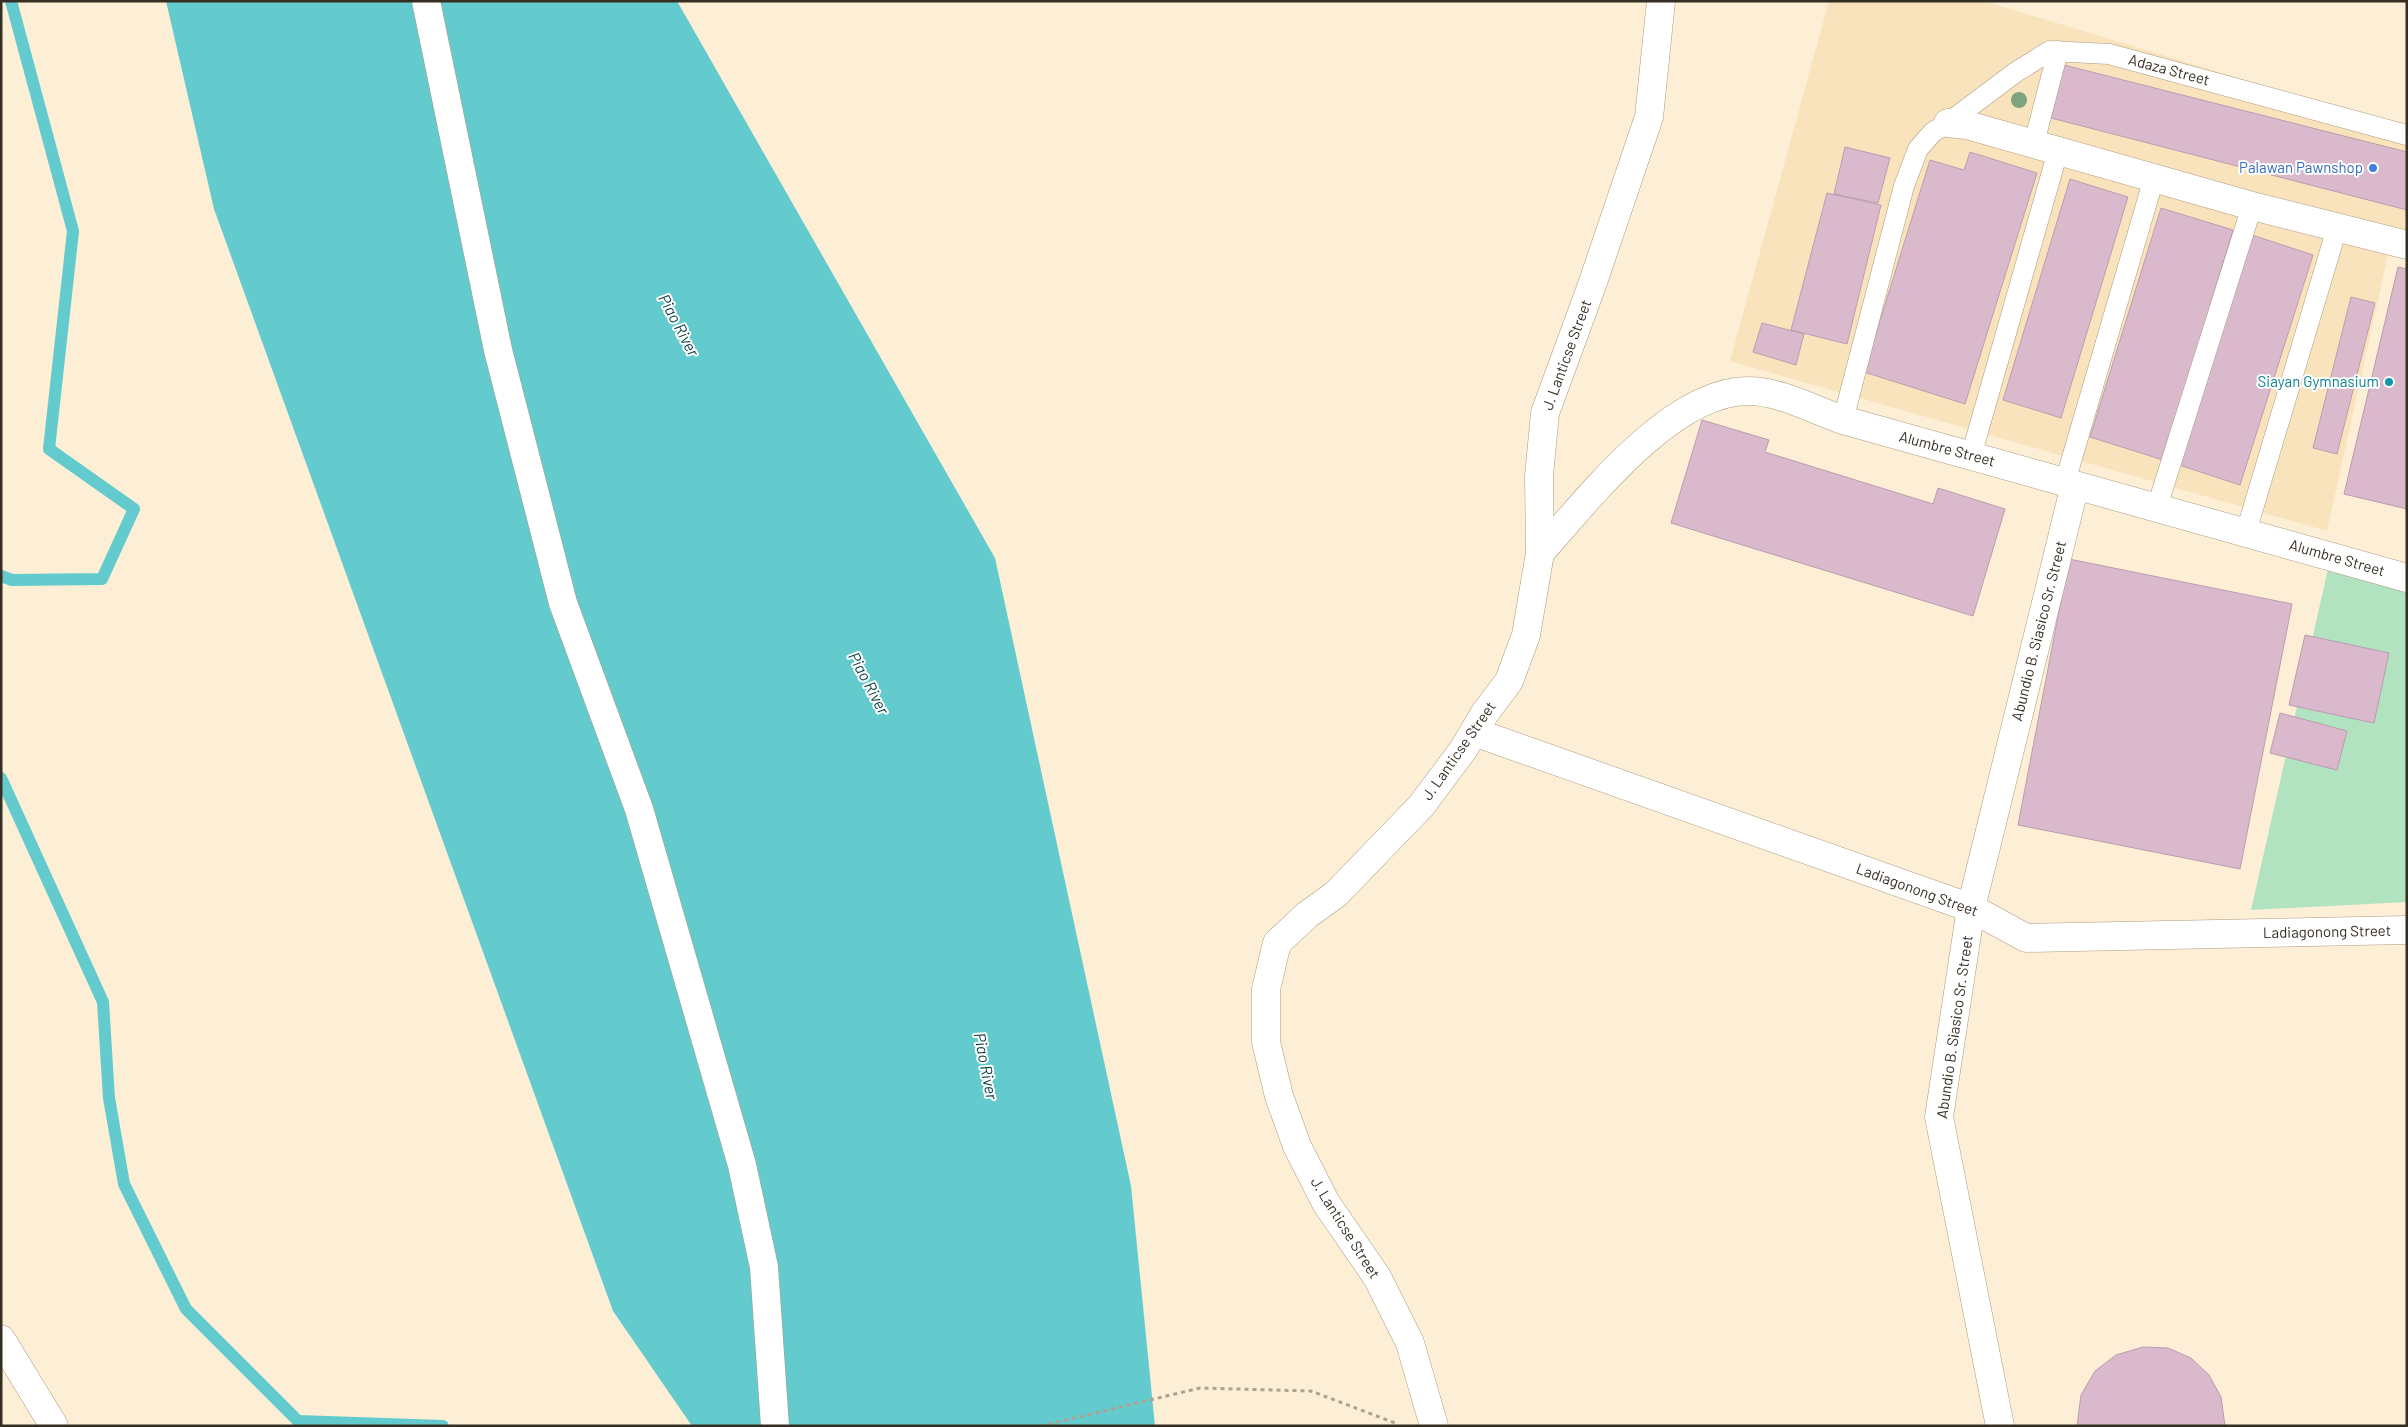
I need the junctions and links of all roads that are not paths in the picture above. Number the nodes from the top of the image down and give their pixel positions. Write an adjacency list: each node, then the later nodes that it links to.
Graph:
1 (426, 1): 23 (street)
2 (1661, 1): 16 (street, J. Lanticse Street)
3 (2058, 51): 4 (lane, Adaza Street); 5 (lane, Adaza Street); 6 (lane)
4 (1948, 123): 6 (street); 11 (lane, Adaza Street)
5 (2407, 135)
6 (2046, 147): 7 (street); 12 (lane)
7 (2154, 178): 8 (street); 13 (lane)
8 (2252, 206): 9 (street); 14 (lane)
9 (2337, 228): 10 (street); 15 (lane)
10 (2407, 245)
11 (1843, 420): 12 (street, Alumbre Street); 16 (street, Alumbre Street)
12 (1971, 456): 13 (street, Alumbre Street)
13 (2070, 483): 14 (street, Alumbre Street); 19 (street, Abundio B. Siasico Sr. Street)
14 (2157, 507): 15 (street, Alumbre Street)
15 (2246, 532): 17 (street, Alumbre Street)
16 (1540, 553): 18 (street, J. Lanticse Street)
17 (2407, 578)
18 (1474, 732): 19 (street, Ladiagonong Street); 24 (street, J. Lanticse Street)
19 (1971, 908): 20 (street, Ladiagonong Street); 25 (street, Abundio B. Siasico Sr. Street)
20 (2407, 930)
21 (1, 1339): 22 (street)
22 (54, 1426)
23 (775, 1426)
24 (1434, 1426)
25 (2000, 1426)

